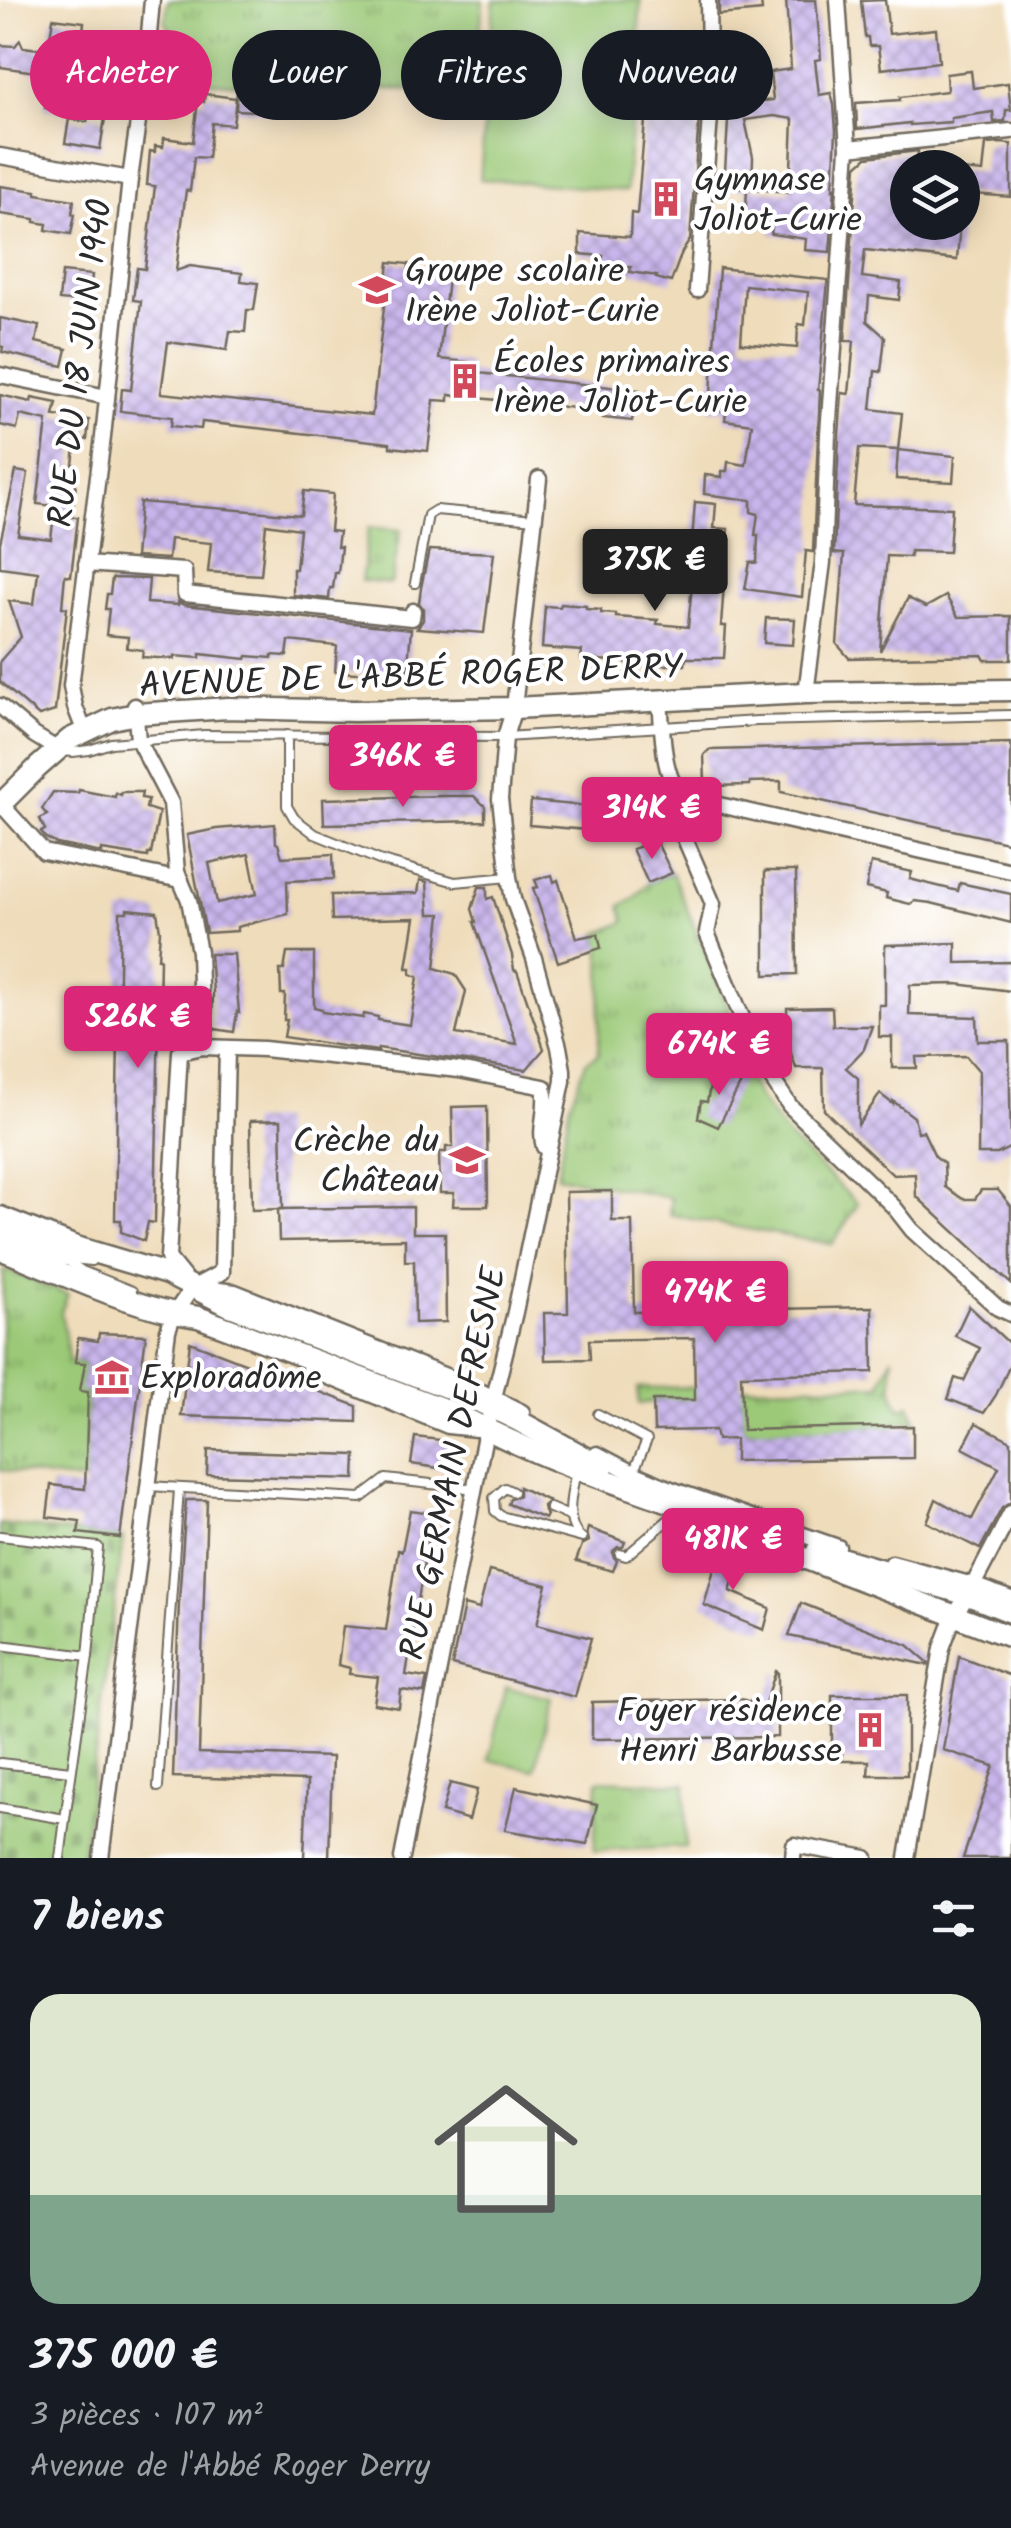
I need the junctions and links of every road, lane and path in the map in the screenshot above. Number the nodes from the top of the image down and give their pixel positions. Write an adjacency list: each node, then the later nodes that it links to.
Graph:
1 (152, 0): 7 (street, RUE DU 18 JUIN 1940)
2 (708, 0): 8 (street)
3 (838, 0): 5 (street)
4 (1011, 131): 5 (street)
5 (848, 148): 17 (street)
6 (0, 156): 7 (street)
7 (130, 178): 10 (street, RUE DU 18 JUIN 1940)
8 (697, 290)
9 (0, 375): 10 (street)
10 (106, 397): 13 (street, RUE DU 18 JUIN 1940)
11 (539, 480): 12 (street)
12 (535, 519): 14 (lane); 20 (street)
13 (86, 564): 15 (street); 24 (street, RUE DU 18 JUIN 1940)
14 (415, 583)
15 (413, 611)
16 (1011, 690): 17 (main road, AVENUE DE L'ABBÉ ROGER DERRY)
17 (806, 692): 18 (main road, AVENUE DE L'ABBÉ ROGER DERRY)
18 (660, 701): 20 (main road, AVENUE DE L'ABBÉ ROGER DERRY); 23 (street)
19 (0, 706): 28 (street)
20 (514, 708): 21 (main road, AVENUE DE L'ABBÉ ROGER DERRY); 26 (street)
21 (135, 710): 24 (main road, AVENUE DE L'ABBÉ ROGER DERRY); 27 (street)
22 (1011, 714): 23 (lane, AVENUE DE L'ABBÉ ROGER DERRY)
23 (662, 727): 26 (lane, AVENUE DE L'ABBÉ ROGER DERRY); 29 (street)
24 (84, 730): 28 (main road, AVENUE DE L'ABBÉ ROGER DERRY)
25 (288, 735): 26 (lane, AVENUE DE L'ABBÉ ROGER DERRY); 27 (lane, AVENUE DE L'ABBÉ ROGER DERRY); 32 (lane)
26 (505, 737): 32 (street)
27 (138, 740): 28 (lane, AVENUE DE L'ABBÉ ROGER DERRY); 33 (street)
28 (58, 750): 30 (main road)
29 (684, 797): 31 (street); 45 (street)
30 (1, 805): 33 (street)
31 (1011, 871)
32 (509, 877): 36 (street)
33 (181, 880): 34 (street)
34 (202, 1047): 35 (street); 43 (street)
35 (227, 1048): 37 (street); 43 (street)
36 (563, 1076): 37 (street); 38 (street, RUE GERMAIN DEFRESNE)
37 (544, 1087): 38 (street)
38 (547, 1151): 46 (street, RUE GERMAIN DEFRESNE)
39 (0, 1217): 43 (main road)
40 (0, 1234): 42 (street)
41 (0, 1250): 44 (main road)
42 (64, 1258): 43 (lane); 44 (lane)
43 (192, 1288): 44 (street); 46 (main road)
44 (174, 1314): 48 (main road); 51 (street)
45 (1011, 1314)
46 (493, 1402): 48 (street, RUE GERMAIN DEFRESNE); 50 (main road)
47 (598, 1414): 50 (lane)
48 (486, 1430): 49 (main road); 53 (street, RUE GERMAIN DEFRESNE)
49 (576, 1469): 50 (main road); 58 (lane)
50 (630, 1480): 55 (main road); 62 (street)
51 (148, 1486): 52 (lane); 76 (street)
52 (179, 1489): 53 (lane); 72 (lane)
53 (476, 1489): 77 (street, RUE GERMAIN DEFRESNE)
54 (513, 1492): 58 (lane)
55 (684, 1507): 60 (main road); 61 (lane)
56 (550, 1508): 58 (lane)
57 (1011, 1513): 62 (street)
58 (569, 1516)
59 (0, 1536): 69 (lane)
60 (764, 1538): 62 (main road); 65 (main road)
61 (620, 1554)
62 (970, 1590): 63 (street); 64 (main road); 65 (street)
63 (1011, 1599)
64 (1011, 1612)
65 (954, 1616): 66 (main road); 68 (street); 80 (street)
66 (1011, 1637)
67 (0, 1645): 69 (lane)
68 (1011, 1647)
69 (88, 1656): 71 (lane)
70 (0, 1762): 71 (lane)
71 (71, 1771): 74 (lane)
72 (158, 1786)
73 (0, 1808): 74 (lane)
74 (65, 1819): 75 (lane)
75 (60, 1858)
76 (101, 1858)
77 (402, 1858)
78 (792, 1858): 79 (street)
79 (866, 1858)
80 (907, 1858)

